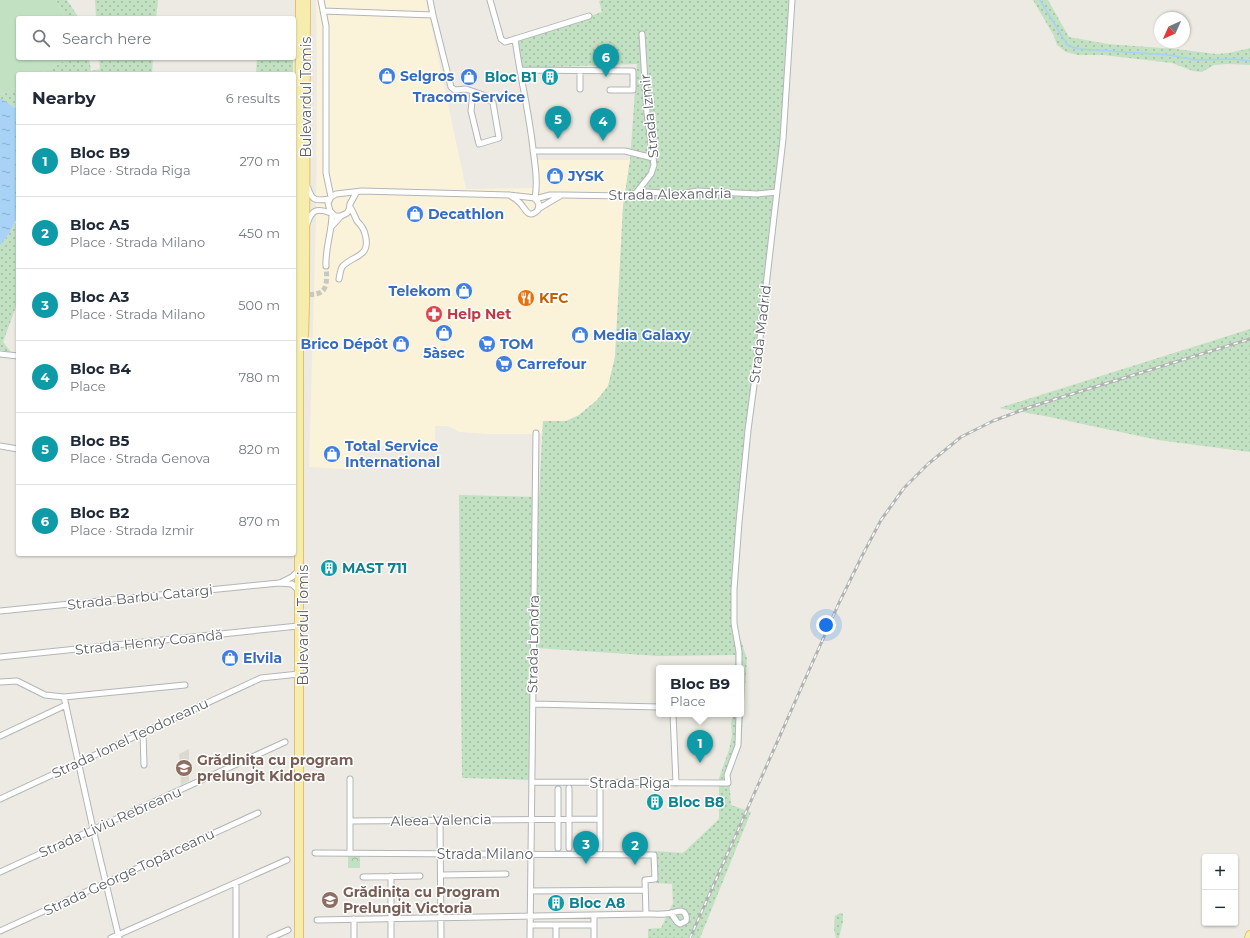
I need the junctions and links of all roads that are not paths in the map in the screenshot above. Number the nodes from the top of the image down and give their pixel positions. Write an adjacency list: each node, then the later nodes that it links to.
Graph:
1 (300, 0): 17 (main road, Bulevardul Tomis)
2 (306, 0): 21 (main road, Bulevardul Tomis)
3 (321, 0): 7 (street)
4 (430, 0): 8 (street)
5 (490, 0): 11 (street)
6 (792, 0): 23 (street, Strada Madrid)
7 (323, 10): 8 (street); 22 (street)
8 (433, 15): 16 (street)
9 (588, 16): 11 (street)
10 (642, 34): 20 (street, Strada Izmir)
11 (515, 40): 12 (street)
12 (520, 70): 13 (street); 19 (street)
13 (580, 70): 14 (street); 15 (street)
14 (580, 89)
15 (610, 90)
16 (473, 92): 16 (street)
17 (300, 101): 18 (street); 42 (main road, Bulevardul Tomis)
18 (296, 118)
19 (534, 151): 20 (street); 31 (street)
20 (653, 158): 25 (street, Strada Izmir)
21 (306, 182): 29 (street); 39 (main road, Bulevardul Tomis)
22 (328, 185): 26 (street); 29 (street)
23 (777, 192): 25 (street, Strada Alexandria); 57 (street, Strada Madrid)
24 (356, 193): 26 (street); 27 (street); 32 (street)
25 (636, 193): 28 (street, Strada Alexandria)
26 (340, 194): 29 (street); 32 (street)
27 (509, 195): 30 (street); 33 (street)
28 (563, 195): 31 (street, Strada Alexandria); 34 (street, Strada Alexandria)
29 (330, 198): 35 (street)
30 (528, 198): 31 (street); 33 (street)
31 (535, 198): 34 (street)
32 (350, 205): 36 (street); 37 (street)
33 (523, 206): 34 (street)
34 (538, 210)
35 (332, 213): 36 (street); 38 (street); 39 (street)
36 (342, 216): 37 (street); 38 (street)
37 (358, 221): 41 (street)
38 (332, 226): 40 (street)
39 (305, 229): 42 (main road, Bulevardul Tomis)
40 (326, 266)
41 (339, 279)
42 (302, 281): 43 (main road, Bulevardul Tomis, bridge)
43 (302, 304): 50 (main road, Bulevardul Tomis); 124 (main road, Bulevardul Tomis)
44 (0, 354): 45 (street)
45 (16, 356)
46 (536, 433): 62 (street, Strada Londra)
47 (296, 440): 50 (street)
48 (0, 446): 49 (street)
49 (16, 449)
50 (298, 464): 51 (main road, Bulevardul Tomis)
51 (298, 571): 52 (street, Strada Barbu Catargi); 53 (main road, Bulevardul Tomis)
52 (279, 583): 53 (street, Strada Barbu Catargi); 54 (street, Strada Barbu Catargi)
53 (298, 590): 55 (main road, Bulevardul Tomis)
54 (0, 611)
55 (298, 626): 56 (street, Strada Henry Coandă); 58 (main road, Bulevardul Tomis)
56 (0, 657)
57 (739, 665)
58 (299, 674): 67 (street, Strada Ionel Teodoreanu); 123 (main road, Bulevardul Tomis)
59 (0, 682): 61 (street)
60 (185, 685): 61 (street)
61 (64, 697): 63 (street)
62 (533, 704): 64 (street); 73 (street, Strada Londra)
63 (66, 705): 68 (street); 70 (street)
64 (656, 707)
65 (673, 717): 75 (street)
66 (739, 717): 75 (street, Strada Riga)
67 (143, 733): 70 (street, Strada Ionel Teodoreanu); 71 (street)
68 (0, 736)
69 (285, 742): 86 (street, Strada Liviu Rebreanu)
70 (79, 763): 78 (street, Strada Ionel Teodoreanu); 86 (street)
71 (144, 765)
72 (350, 779): 84 (street)
73 (532, 782): 74 (street, Strada Riga); 80 (street, Strada Londra)
74 (600, 783): 75 (street, Strada Riga); 83 (street)
75 (676, 783)
76 (558, 788): 81 (street)
77 (569, 788): 82 (street)
78 (0, 799)
79 (258, 813): 101 (street, Strada George Topârceanu)
80 (531, 818): 81 (street, Aleea Valencia); 85 (street, Aleea Valencia); 93 (street, Strada Londra)
81 (558, 819): 82 (street, Aleea Valencia); 87 (street)
82 (569, 819): 83 (street, Aleea Valencia); 88 (street)
83 (600, 819): 89 (street)
84 (350, 820): 85 (street, Aleea Valencia); 91 (street)
85 (440, 820): 92 (street)
86 (93, 829): 95 (street, Strada Liviu Rebreanu); 101 (street)
87 (558, 848)
88 (569, 848)
89 (600, 849)
90 (315, 853): 91 (street, Strada Milano)
91 (350, 853): 92 (street, Strada Milano)
92 (441, 854): 93 (street, Strada Milano); 97 (street)
93 (531, 854): 103 (street, Strada Milano); 104 (street, Strada Londra)
94 (287, 860): 102 (street)
95 (0, 872)
96 (506, 874): 97 (street)
97 (441, 875): 109 (street)
98 (391, 876): 99 (street); 100 (street); 110 (street)
99 (420, 876)
100 (363, 877)
101 (106, 882): 117 (street, Strada George Topârceanu); 119 (street)
102 (236, 883): 119 (street); 121 (street)
103 (645, 890): 104 (street); 106 (street)
104 (531, 891): 108 (street, Strada Londra)
105 (671, 913): 106 (street)
106 (646, 914): 107 (street)
107 (594, 915): 108 (street); 115 (street)
108 (530, 916): 109 (street); 113 (street, Strada Londra)
109 (441, 918): 110 (street); 127 (street)
110 (392, 919): 112 (street); 126 (street)
111 (317, 920): 112 (street)
112 (354, 920): 125 (street)
113 (530, 925): 114 (street); 128 (street, Strada Londra)
114 (556, 925): 115 (street); 129 (street)
115 (594, 925): 130 (street)
116 (288, 930): 122 (street)
117 (0, 931)
118 (1250, 935): 131 (main road)
119 (119, 936): 120 (street)
120 (111, 938)
121 (236, 938)
122 (270, 938)
123 (299, 938)
124 (305, 938)
125 (354, 938)
126 (392, 938)
127 (440, 938)
128 (530, 938)
129 (556, 938)
130 (594, 938)
131 (1249, 938)

